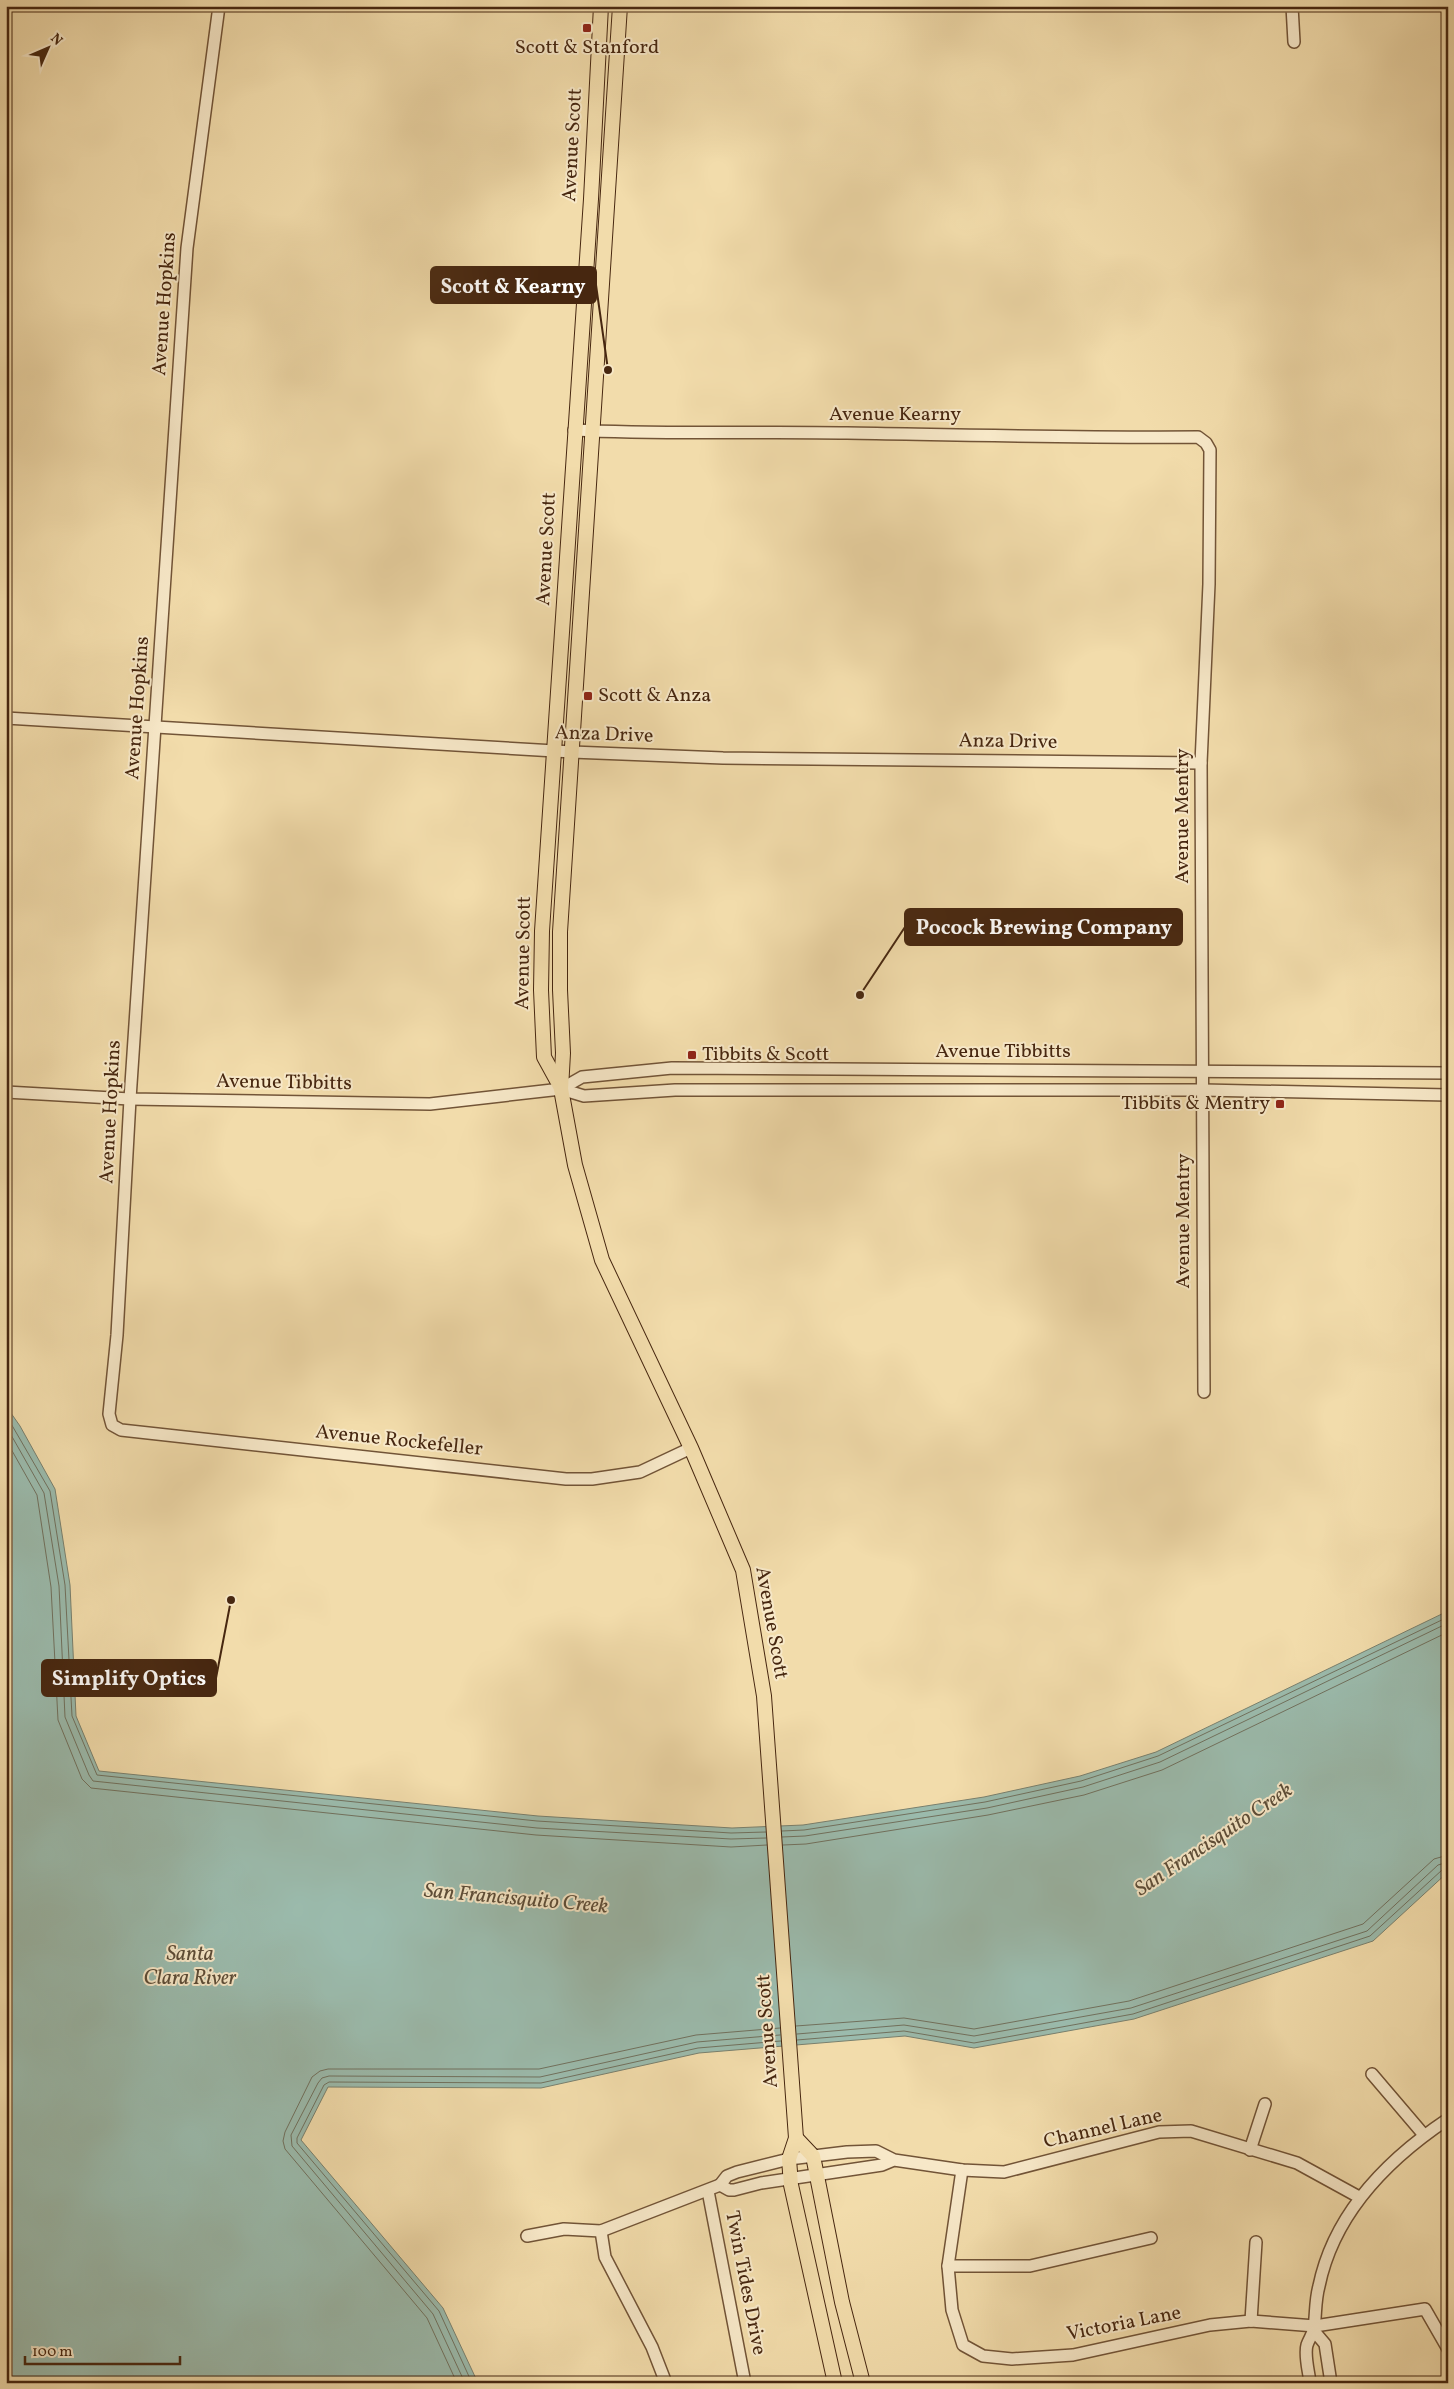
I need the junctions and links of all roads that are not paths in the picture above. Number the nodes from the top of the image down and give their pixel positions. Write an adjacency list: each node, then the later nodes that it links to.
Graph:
1 (219, 6): 10 (street, Avenue Hopkins)
2 (600, 6): 6 (main road, Avenue Scott)
3 (620, 6): 7 (main road, Avenue Scott)
4 (1292, 6): 5 (street)
5 (1294, 42)
6 (574, 430): 7 (street, Avenue Kearny); 11 (main road, Avenue Scott)
7 (591, 431): 8 (street, Avenue Kearny); 12 (main road, Avenue Scott)
8 (1210, 450): 13 (street, Avenue Mentry)
9 (6, 718): 10 (street, Anza Drive)
10 (156, 728): 11 (street, Anza Drive); 20 (street, Avenue Hopkins)
11 (554, 751): 12 (street, Anza Drive); 16 (main road, Avenue Scott)
12 (572, 752): 13 (street, Anza Drive); 16 (main road, Avenue Scott)
13 (1201, 763): 14 (street, Avenue Mentry)
14 (1203, 1072): 15 (street, Avenue Tibbitts); 16 (street, Avenue Tibbitts); 17 (street, Avenue Mentry)
15 (1448, 1073)
16 (561, 1089): 17 (street, Avenue Tibbitts); 20 (street, Avenue Tibbitts); 23 (main road, Avenue Scott)
17 (1203, 1090): 19 (street, Avenue Tibbitts); 21 (street, Avenue Mentry)
18 (6, 1092): 20 (street, Avenue Tibbitts)
19 (1448, 1094)
20 (130, 1099): 22 (street, Avenue Hopkins)
21 (1204, 1392)
22 (109, 1414): 23 (street, Avenue Rockefeller)
23 (691, 1448): 28 (main road, Avenue Scott)
24 (1372, 2074): 27 (street)
25 (1265, 2104): 29 (street)
26 (1448, 2119): 27 (street)
27 (1424, 2135): 38 (street)
28 (796, 2138): 30 (main road); 31 (main road, Avenue Scott)
29 (1250, 2150): 33 (street, Channel Lane); 38 (street, Channel Lane)
30 (813, 2156): 31 (street); 32 (street); 34 (main road)
31 (789, 2159): 35 (main road, Avenue Scott); 36 (street)
32 (894, 2160): 33 (street, Channel Lane); 34 (street)
33 (962, 2170): 43 (street, Victoria Lane)
34 (816, 2174): 35 (street); 50 (main road)
35 (790, 2179): 36 (street); 49 (main road, Avenue Scott)
36 (720, 2185): 37 (street)
37 (708, 2191): 39 (street); 48 (street, Twin Tides Drive)
38 (1359, 2197): 45 (street)
39 (601, 2231): 40 (street); 47 (street)
40 (527, 2236)
41 (1151, 2238): 43 (street)
42 (1256, 2242): 44 (street)
43 (948, 2266): 44 (street, Victoria Lane)
44 (1251, 2321): 45 (street, Victoria Lane)
45 (1314, 2328): 46 (street, Victoria Lane); 51 (street); 52 (street)
46 (1448, 2349)
47 (666, 2383)
48 (745, 2383)
49 (835, 2383)
50 (863, 2383)
51 (1310, 2383)
52 (1331, 2383)

